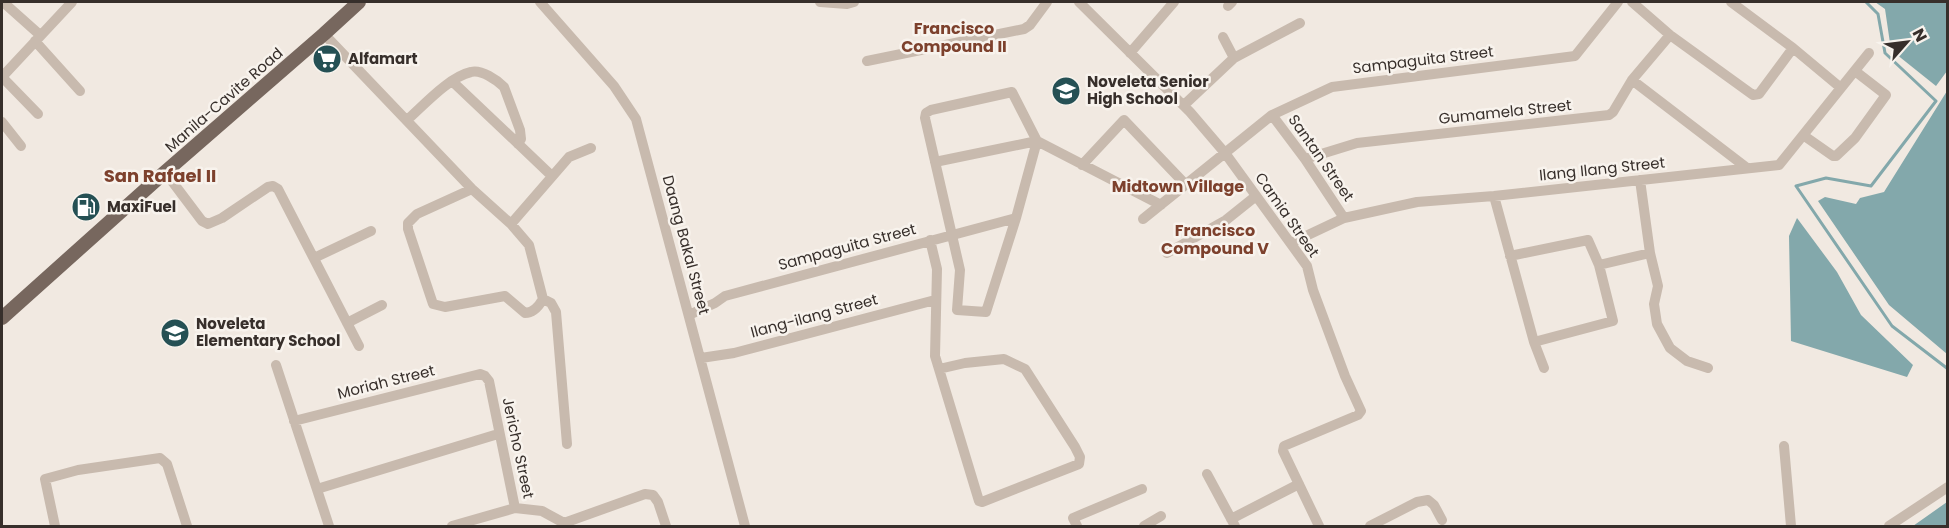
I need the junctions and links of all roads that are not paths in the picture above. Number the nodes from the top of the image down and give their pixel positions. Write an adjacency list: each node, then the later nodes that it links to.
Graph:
1 (3, 2): 17 (street)
2 (72, 2): 17 (street)
3 (359, 2): 14 (main road, Manila-Cavite Road)
4 (540, 2): 68 (street, Daang Bakal Street)
5 (820, 2): 6 (street)
6 (854, 2)
7 (1047, 2): 22 (street)
8 (1079, 2): 19 (street, Camia Street)
9 (1174, 2): 19 (street)
10 (1618, 2): 31 (street, Sampaguita Street)
11 (1632, 2): 15 (street)
12 (1731, 2): 18 (street)
13 (1300, 23): 21 (street)
14 (324, 34): 32 (street); 44 (main road, Manila-Cavite Road)
15 (1670, 35): 18 (street); 25 (street, Gumamela Street)
16 (1223, 37): 21 (street)
17 (38, 38): 24 (street); 28 (street)
18 (1793, 48): 27 (street)
19 (1130, 52): 29 (street, Camia Street)
20 (1869, 52): 23 (street, Ilang Ilang Street)
21 (1234, 58): 29 (street)
22 (867, 61)
23 (1855, 71): 27 (street, Ilang Ilang Street); 34 (street)
24 (2, 77): 30 (street)
25 (1632, 80): 40 (street, Gumamela Street); 43 (street)
26 (452, 81): 32 (street); 36 (street); 36 (street)
27 (1841, 88): 34 (street, Ilang Ilang Street)
28 (80, 91)
29 (1184, 105): 39 (street, Camia Street)
30 (38, 114)
31 (1272, 115): 39 (street, Sampaguita Street); 40 (street, Santan Street)
32 (407, 120): 48 (street)
33 (2, 122): 37 (street)
34 (1803, 135): 43 (street, Ilang Ilang Street)
35 (1037, 141): 41 (street); 41 (street); 42 (street); 52 (street)
36 (518, 144): 45 (street)
37 (21, 146)
38 (591, 148): 45 (street)
39 (1225, 153): 47 (street, Sampaguita Street); 49 (street, Camia Street)
40 (1305, 159): 53 (street, Santan Street)
41 (936, 162): 57 (street)
42 (1082, 165): 47 (street); 51 (street)
43 (1747, 168): 46 (street, Ilang Ilang Street)
44 (165, 172): 63 (street); 69 (main road, Manila-Cavite Road)
45 (552, 176): 55 (street)
46 (1640, 180): 50 (street, Ilang Ilang Street); 61 (street)
47 (1186, 185): 51 (street, Sampaguita Street)
48 (472, 189): 55 (street); 65 (street)
49 (1256, 196): 59 (street, Camia Street); 60 (street)
50 (1494, 196): 53 (street, Ilang Ilang Street); 62 (street)
51 (1161, 205): 54 (street, Sampaguita Street)
52 (1016, 218): 57 (street, Sampaguita Street); 57 (street)
53 (1344, 218): 59 (street, Ilang Ilang Street)
54 (1143, 219)
55 (512, 224): 65 (street)
56 (371, 231): 63 (street)
57 (953, 235): 58 (street, Sampaguita Street)
58 (930, 240): 66 (street); 68 (street, Sampaguita Street)
59 (1291, 243): 84 (street, Camia Street)
60 (1167, 253)
61 (1650, 253): 64 (street); 76 (street)
62 (1510, 255): 64 (street); 71 (street)
63 (314, 258): 70 (street)
64 (1599, 265): 71 (street)
65 (543, 299): 81 (street)
66 (935, 300): 73 (street, Ilang-ilang Street); 77 (street)
67 (382, 305): 70 (street)
68 (690, 315): 73 (street, Daang Bakal Street)
69 (2, 318)
70 (347, 323): 72 (street)
71 (1534, 342): 75 (street)
72 (359, 346)
73 (701, 358): 100 (street, Daang Bakal Street)
74 (276, 365): 79 (street)
75 (1544, 368)
76 (1708, 368)
77 (939, 369): 77 (street)
78 (485, 376): 79 (street, Moriah Street); 80 (street, Jericho Street)
79 (294, 421): 86 (street)
80 (498, 434): 86 (street); 88 (street, Jericho Street)
81 (567, 444)
82 (1784, 446): 104 (street)
83 (1207, 474): 93 (street)
84 (1299, 484): 93 (street); 102 (street)
85 (1947, 487): 105 (street)
86 (317, 489): 97 (street)
87 (1142, 489): 92 (street)
88 (515, 508): 91 (street); 94 (street, Jericho Street)
89 (1161, 516): 101 (street)
90 (1442, 520): 103 (street)
91 (482, 522): 98 (street)
92 (1075, 522)
93 (1233, 523)
94 (565, 524): 99 (street)
95 (55, 526): 96 (street)
96 (188, 526)
97 (329, 526)
98 (452, 526)
99 (666, 526)
100 (745, 526)
101 (1144, 526)
102 (1319, 526)
103 (1370, 526)
104 (1791, 526)
105 (1889, 526)

